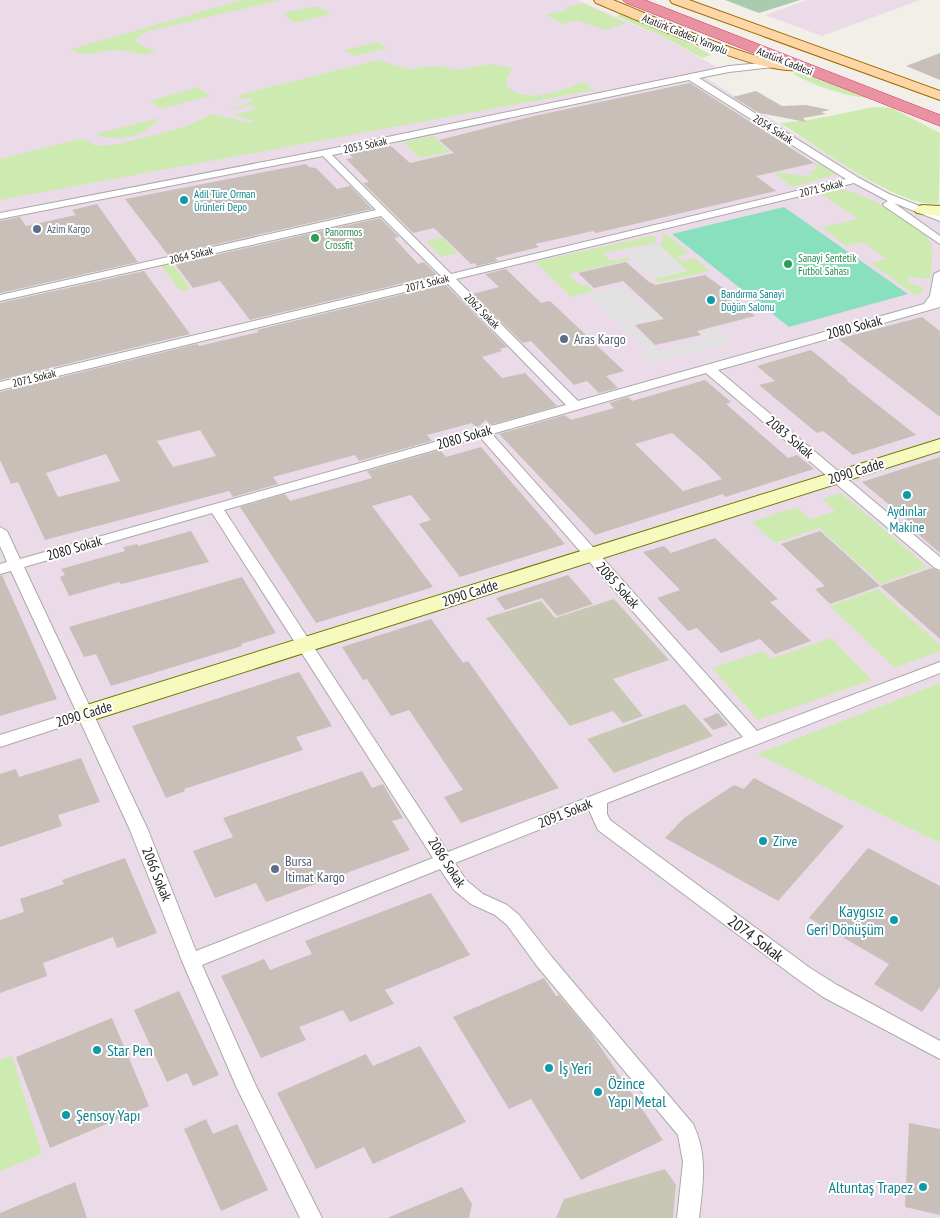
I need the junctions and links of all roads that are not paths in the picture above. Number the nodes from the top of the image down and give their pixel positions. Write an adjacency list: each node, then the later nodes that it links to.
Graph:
1 (600, 0): 5 (main road, Atatürk Caddesi Yanyolu)
2 (631, 0): 5 (highway, Atatürk Caddesi)
3 (662, 0): 11 (highway, Atatürk Caddesi)
4 (677, 0): 10 (main road, Atatürk Caddesi)
5 (742, 50): 6 (main road, Atatürk Caddesi Yanyolu); 7 (highway, Atatürk Caddesi); 8 (street)
6 (771, 65): 7 (main road, Atatürk Caddesi Yanyolu); 8 (street, 2053 Sokak)
7 (799, 66): 12 (highway, Atatürk Caddesi)
8 (729, 70): 9 (street, 2053 Sokak)
9 (692, 78): 15 (street, 2053 Sokak); 16 (street, 2054 Sokak)
10 (940, 96)
11 (940, 107)
12 (913, 111): 13 (highway, Atatürk Caddesi); 14 (street)
13 (940, 122)
14 (940, 127)
15 (324, 153): 19 (street, 2062 Sokak); 20 (street, 2053 Sokak)
16 (854, 180): 17 (street, 2054 Sokak); 22 (street, 2054 Sokak); 24 (street, 2071 Sokak)
17 (922, 210): 18 (street); 21 (street, 2054 Sokak)
18 (940, 211)
19 (383, 212): 24 (street, 2062 Sokak); 25 (street, 2064 Sokak)
20 (0, 216)
21 (940, 218)
22 (940, 240)
23 (940, 274): 26 (street, 2080 Sokak)
24 (448, 278): 28 (street, 2071 Sokak); 29 (street, 2062 Sokak)
25 (0, 298)
26 (934, 305): 27 (street, 2080 Sokak)
27 (708, 368): 29 (street, 2080 Sokak); 32 (street, 2083 Sokak)
28 (0, 386)
29 (575, 406): 30 (street, 2080 Sokak)
30 (483, 432): 33 (street, 2080 Sokak); 35 (street, 2085 Sokak)
31 (940, 445): 32 (street, 2090 Cadde)
32 (837, 477): 35 (street, 2090 Cadde); 36 (street, 2083 Sokak)
33 (216, 508): 37 (street, 2080 Sokak); 38 (street, 2086 Sokak)
34 (0, 531): 37 (street, 2066 Sokak)
35 (591, 554): 38 (street, 2090 Cadde); 41 (street, 2085 Sokak)
36 (940, 565)
37 (8, 567): 40 (street, 2066 Sokak)
38 (305, 645): 40 (street, 2090 Cadde); 44 (street, 2086 Sokak)
39 (940, 667): 41 (street, 2091 Sokak)
40 (85, 714): 42 (street, 2090 Cadde); 45 (street, 2066 Sokak)
41 (754, 738): 43 (street, 2091 Sokak)
42 (0, 741)
43 (598, 800): 44 (street, 2091 Sokak); 46 (street, 2074 Sokak)
44 (446, 860): 45 (street, 2091 Sokak); 48 (street, 2086 Sokak)
45 (191, 961): 47 (street, 2066 Sokak)
46 (940, 1051)
47 (311, 1218)
48 (688, 1218)

